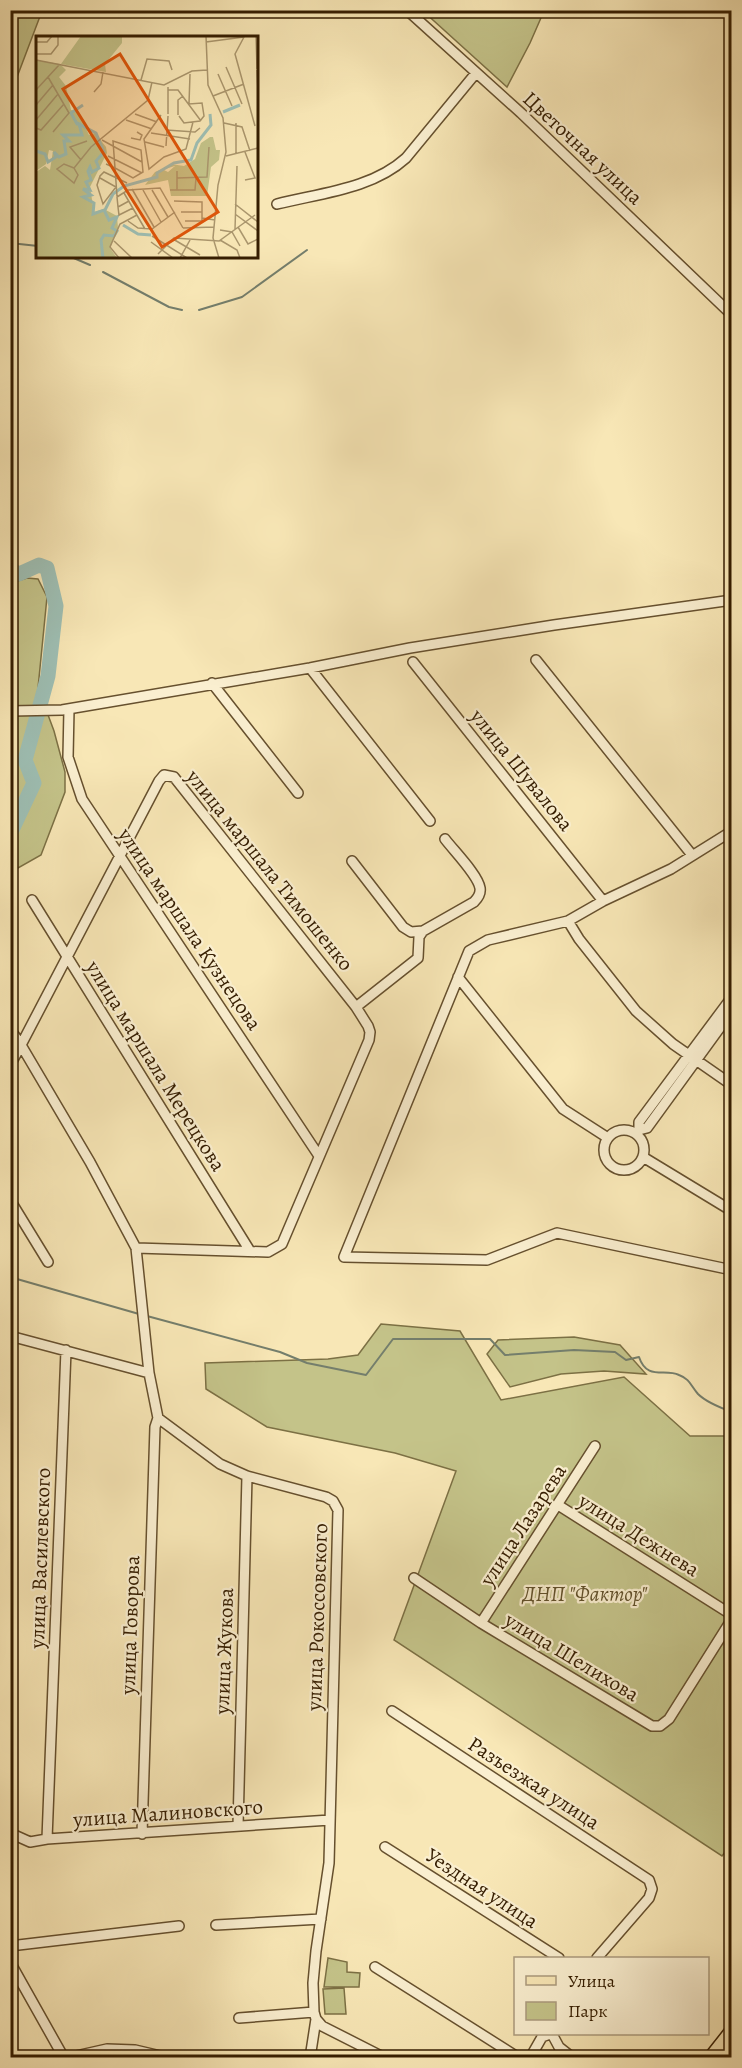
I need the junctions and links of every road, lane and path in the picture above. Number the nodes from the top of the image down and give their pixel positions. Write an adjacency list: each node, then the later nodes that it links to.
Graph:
1 (407, 10): 2 (street, Цветочная улица)
2 (476, 73): 3 (street); 4 (street, Цветочная улица)
3 (277, 204)
4 (732, 315)
5 (732, 600): 8 (street)
6 (536, 660): 16 (street)
7 (413, 662): 20 (street, улица Шувалова)
8 (310, 668): 9 (street); 13 (street)
9 (212, 683): 10 (street); 12 (street)
10 (65, 709): 11 (street); 17 (street, улица маршала Кузнецова)
11 (10, 711)
12 (297, 793)
13 (430, 821)
14 (732, 831): 16 (street)
15 (445, 839): 23 (street)
16 (692, 855): 20 (street)
17 (120, 856): 25 (street, улица маршала Тимошенко); 28 (street, улица маршала Тимошенко); 37 (street, улица маршала Кузнецова)
18 (352, 861): 22 (street)
19 (32, 900): 25 (street, улица маршала Мерецкова)
20 (603, 901): 21 (street)
21 (568, 921): 26 (street); 32 (street)
22 (403, 927): 23 (street); 24 (street)
23 (423, 931): 24 (street)
24 (420, 949): 28 (street)
25 (67, 957): 31 (street, улица маршала Тимошенко); 42 (street, улица маршала Мерецкова)
26 (458, 977): 36 (street); 44 (street)
27 (732, 997): 32 (street)
28 (356, 1007): 37 (street, улица маршала Тимошенко)
29 (732, 1011): 32 (street)
30 (10, 1029): 31 (street)
31 (21, 1045): 33 (street, улица маршала Тимошенко); 41 (street)
32 (693, 1057): 34 (street); 35 (street)
33 (10, 1065)
34 (732, 1085)
35 (638, 1132): 36 (street); 38 (street)
36 (608, 1138): 38 (street)
37 (320, 1156): 42 (street, улица маршала Тимошенко)
38 (643, 1157): 40 (street)
39 (10, 1200): 43 (street)
40 (732, 1211)
41 (136, 1248): 42 (street, улица маршала Тимошенко); 47 (street)
42 (250, 1251)
43 (48, 1262)
44 (732, 1270)
45 (10, 1336): 46 (street)
46 (66, 1350): 47 (street); 60 (street, улица Василевского)
47 (149, 1373): 48 (street)
48 (158, 1418): 50 (street, улица Рокоссовского); 59 (street, улица Говорова)
49 (595, 1446): 51 (street, улица Лазарева)
50 (247, 1476): 56 (street, улица Рокоссовского); 57 (street, улица Жукова)
51 (558, 1505): 53 (street, улица Дежнева); 54 (street, улица Лазарева)
52 (414, 1578): 54 (street, улица Шелихова)
53 (732, 1617): 54 (street, улица Шелихова)
54 (481, 1623)
55 (392, 1711): 67 (street, Разъезжая улица)
56 (330, 1820): 57 (street, улица Малиновского); 62 (street, улица Рокоссовского)
57 (238, 1826): 59 (street, улица Малиновского)
58 (10, 1833): 60 (street, улица Малиновского)
59 (142, 1834): 60 (street, улица Малиновского)
60 (47, 1839)
61 (386, 1847): 66 (street, Уездная улица)
62 (321, 1919): 63 (street); 70 (street, улица Рокоссовского)
63 (216, 1925)
64 (179, 1926): 65 (street)
65 (10, 1946)
66 (556, 1957)
67 (599, 1957)
68 (10, 1962): 76 (street)
69 (375, 1967): 80 (street)
70 (315, 2016): 71 (street); 78 (street, улица Рокоссовского); 79 (street)
71 (239, 2019)
72 (732, 2030): 83 (main road)
73 (548, 2035): 81 (street)
74 (552, 2035): 82 (street)
75 (147, 2055): 76 (street); 77 (street)
76 (66, 2058)
77 (169, 2058)
78 (310, 2058)
79 (385, 2058)
80 (519, 2058)
81 (530, 2058)
82 (573, 2058)
83 (710, 2058)

